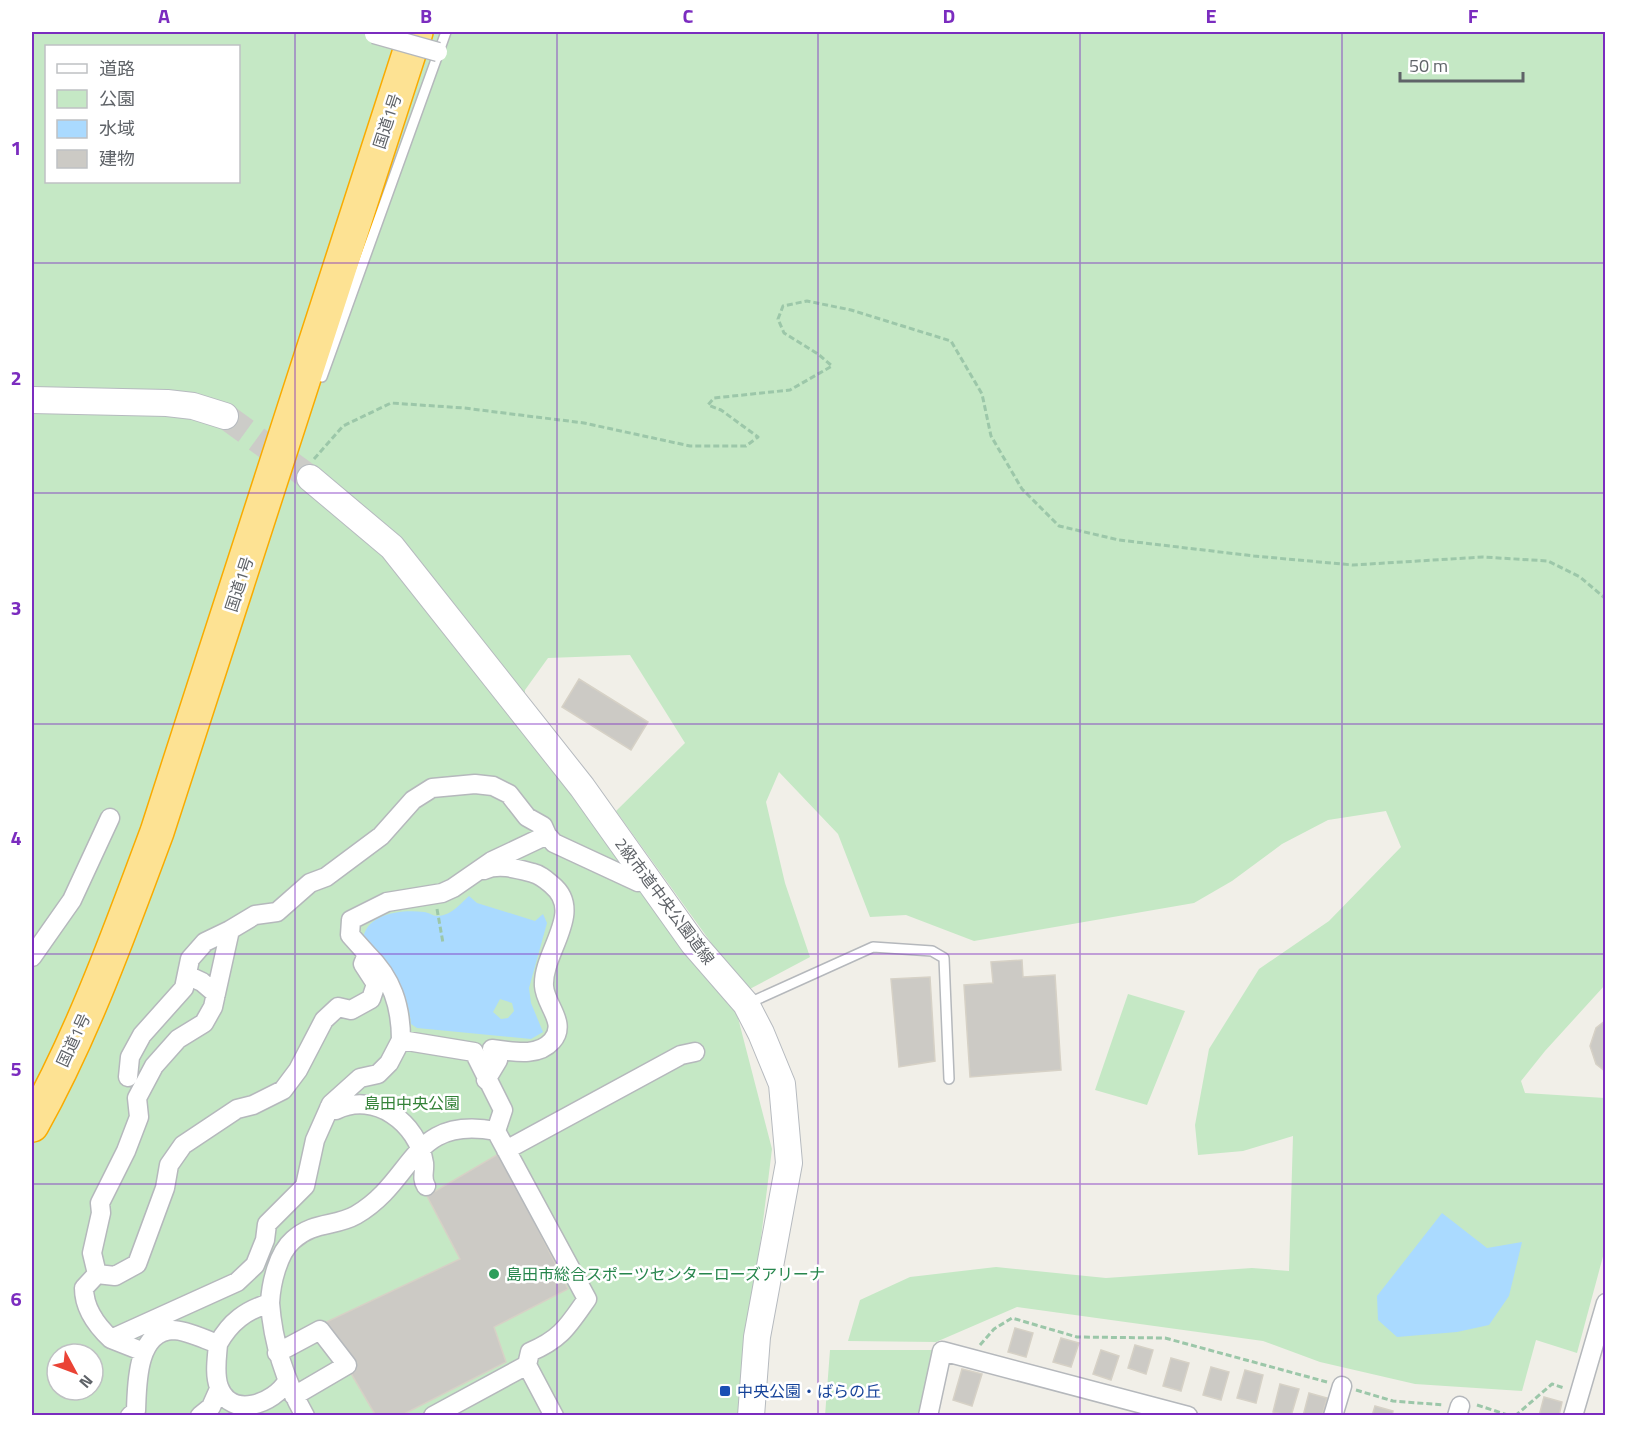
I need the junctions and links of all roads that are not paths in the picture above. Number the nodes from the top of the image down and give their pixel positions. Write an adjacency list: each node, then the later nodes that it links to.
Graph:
1 (446, 32): 3 (lane)
2 (374, 34): 3 (street, bridge)
3 (427, 42): 4 (lane); 24 (highway, 国道1号)
4 (322, 377)
5 (32, 400): 6 (street)
6 (225, 416)
7 (309, 472): 17 (street, 2級市道中央公園道線)
8 (110, 818): 14 (street)
9 (547, 835): 10 (street); 11 (street); 12 (street)
10 (474, 874): 13 (street); 19 (street)
11 (638, 882)
12 (230, 930): 15 (street); 16 (street)
13 (367, 954): 18 (street); 29 (street)
14 (32, 957)
15 (187, 975): 16 (street); 21 (street)
16 (216, 994): 29 (street)
17 (746, 1004): 22 (lane); 46 (street, 2級市道中央公園道線)
18 (401, 1040): 19 (street); 23 (street)
19 (483, 1051): 25 (street)
20 (695, 1052): 27 (street)
21 (128, 1077)
22 (950, 1079)
23 (329, 1108): 26 (street); 32 (street)
24 (32, 1125)
25 (496, 1131): 26 (street); 27 (street)
26 (419, 1149): 28 (street); 30 (street)
27 (506, 1150): 36 (street)
28 (426, 1186)
29 (97, 1274): 32 (street)
30 (270, 1303): 33 (street); 35 (street)
31 (1605, 1303): 50 (street)
32 (111, 1339): 34 (street)
33 (218, 1344): 34 (street); 39 (street)
34 (144, 1352): 41 (street)
35 (277, 1353): 38 (street); 38 (street)
36 (527, 1365): 44 (street); 45 (street)
37 (1342, 1386): 49 (street)
38 (291, 1388): 40 (street); 43 (street)
39 (219, 1389): 40 (street); 42 (street)
40 (253, 1411)
41 (136, 1414)
42 (200, 1416)
43 (304, 1416)
44 (433, 1416)
45 (554, 1416)
46 (751, 1416)
47 (928, 1416): 48 (street)
48 (1188, 1416)
49 (1333, 1416)
50 (1573, 1416)

